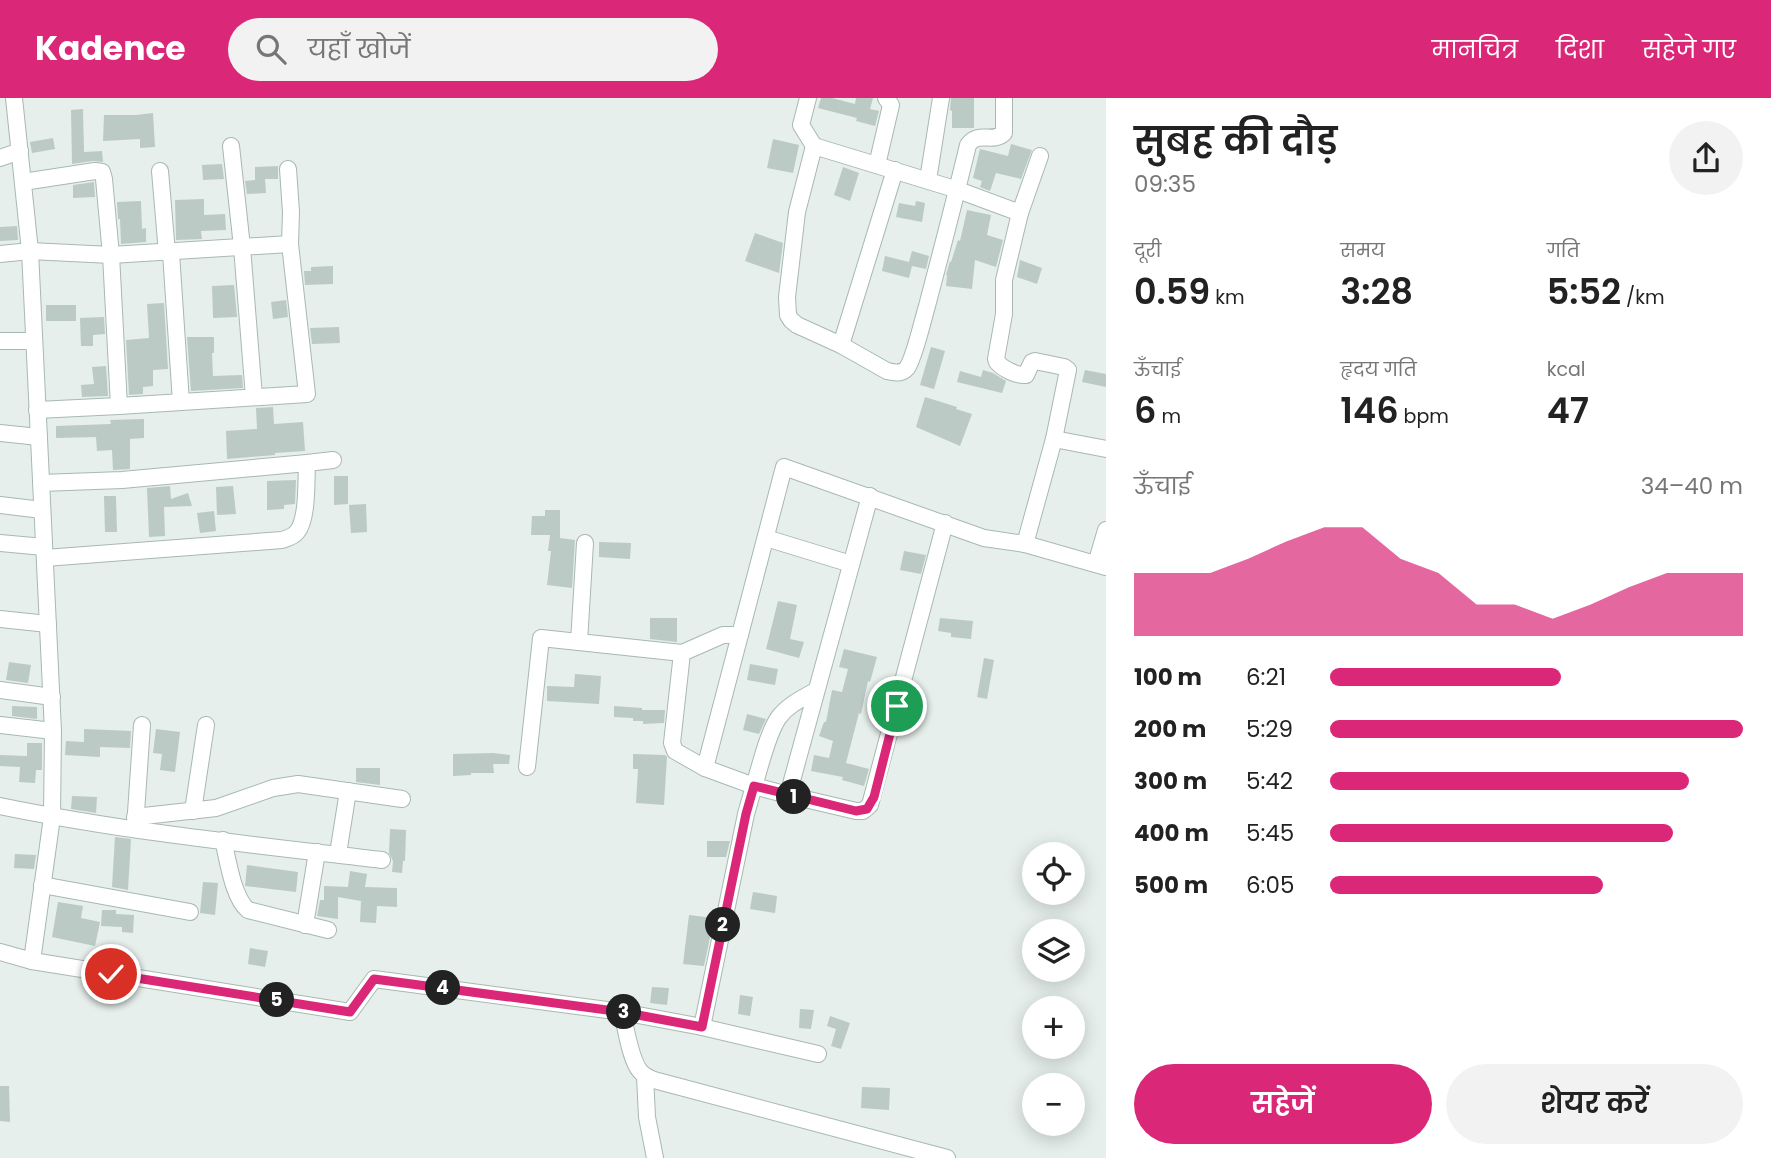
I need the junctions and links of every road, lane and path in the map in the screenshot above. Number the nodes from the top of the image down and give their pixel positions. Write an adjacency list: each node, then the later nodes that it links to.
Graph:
1 (14, 98): 6 (street)
2 (808, 98): 8 (street)
3 (886, 98): 12 (street)
4 (941, 98): 16 (street)
5 (1004, 98): 18 (street)
6 (8, 120): 9 (street)
7 (231, 146): 21 (street)
8 (814, 146): 12 (street); 28 (street)
9 (20, 151): 11 (street); 17 (street)
10 (1040, 156): 19 (street)
11 (0, 158)
12 (877, 165): 14 (street)
13 (288, 169): 20 (street)
14 (895, 170): 16 (street); 28 (street)
15 (160, 171): 23 (street)
16 (928, 180): 18 (street)
17 (23, 182): 22 (street); 25 (street)
18 (958, 190): 19 (street); 28 (street)
19 (1020, 213): 35 (street)
20 (290, 244): 21 (street); 29 (street)
21 (242, 247): 23 (street); 29 (street)
22 (30, 251): 24 (street); 25 (street); 27 (street)
23 (169, 253): 25 (street); 30 (street)
24 (0, 254)
25 (111, 255): 31 (street)
26 (0, 341): 27 (street)
27 (34, 341): 32 (street)
28 (841, 345)
29 (254, 397): 30 (street)
30 (181, 402): 31 (street)
31 (119, 406): 32 (street)
32 (37, 410): 34 (street)
33 (0, 433): 34 (street)
34 (39, 438): 39 (street)
35 (1054, 439): 36 (street); 48 (street)
36 (1106, 449)
37 (332, 460): 38 (street)
38 (307, 463): 39 (street); 49 (street)
39 (41, 483): 42 (street)
40 (870, 496): 43 (street); 45 (street); 50 (street)
41 (0, 505): 42 (street)
42 (42, 510): 49 (street)
43 (945, 523): 48 (street); 68 (street)
44 (1106, 530): 51 (street)
45 (766, 538): 50 (street); 54 (street)
46 (0, 543): 49 (street)
47 (585, 543): 55 (street)
48 (1025, 544): 51 (street)
49 (45, 553): 53 (street)
50 (851, 564): 58 (street)
51 (1101, 565)
52 (0, 620): 53 (street)
53 (48, 624): 59 (street)
54 (740, 635): 56 (street); 65 (street)
55 (579, 642): 56 (street); 64 (street)
56 (682, 653): 65 (street)
57 (0, 691): 59 (street)
58 (816, 691): 66 (street); 68 (street)
59 (52, 696): 63 (street)
60 (0, 725): 63 (street)
61 (142, 725): 73 (street)
62 (206, 725): 71 (street)
63 (53, 731): 72 (street)
64 (527, 767)
65 (705, 768): 66 (street)
66 (754, 786): 68 (street); 85 (street)
67 (348, 791): 69 (street); 71 (street); 76 (street)
68 (788, 795)
69 (402, 799)
70 (0, 806): 72 (street)
71 (193, 811): 73 (street)
72 (52, 817): 73 (street); 78 (street)
73 (135, 823): 74 (street)
74 (223, 840): 75 (street); 80 (street)
75 (317, 852): 76 (street); 80 (street)
76 (338, 854): 77 (street)
77 (382, 860)
78 (42, 886): 79 (street); 83 (street)
79 (191, 912)
80 (305, 925): 81 (street)
81 (328, 930)
82 (0, 952): 83 (street)
83 (32, 961): 84 (street)
84 (622, 1012): 85 (street); 87 (street)
85 (702, 1027): 86 (street)
86 (818, 1054)
87 (645, 1076): 88 (street); 89 (street)
88 (654, 1158)
89 (947, 1158)

